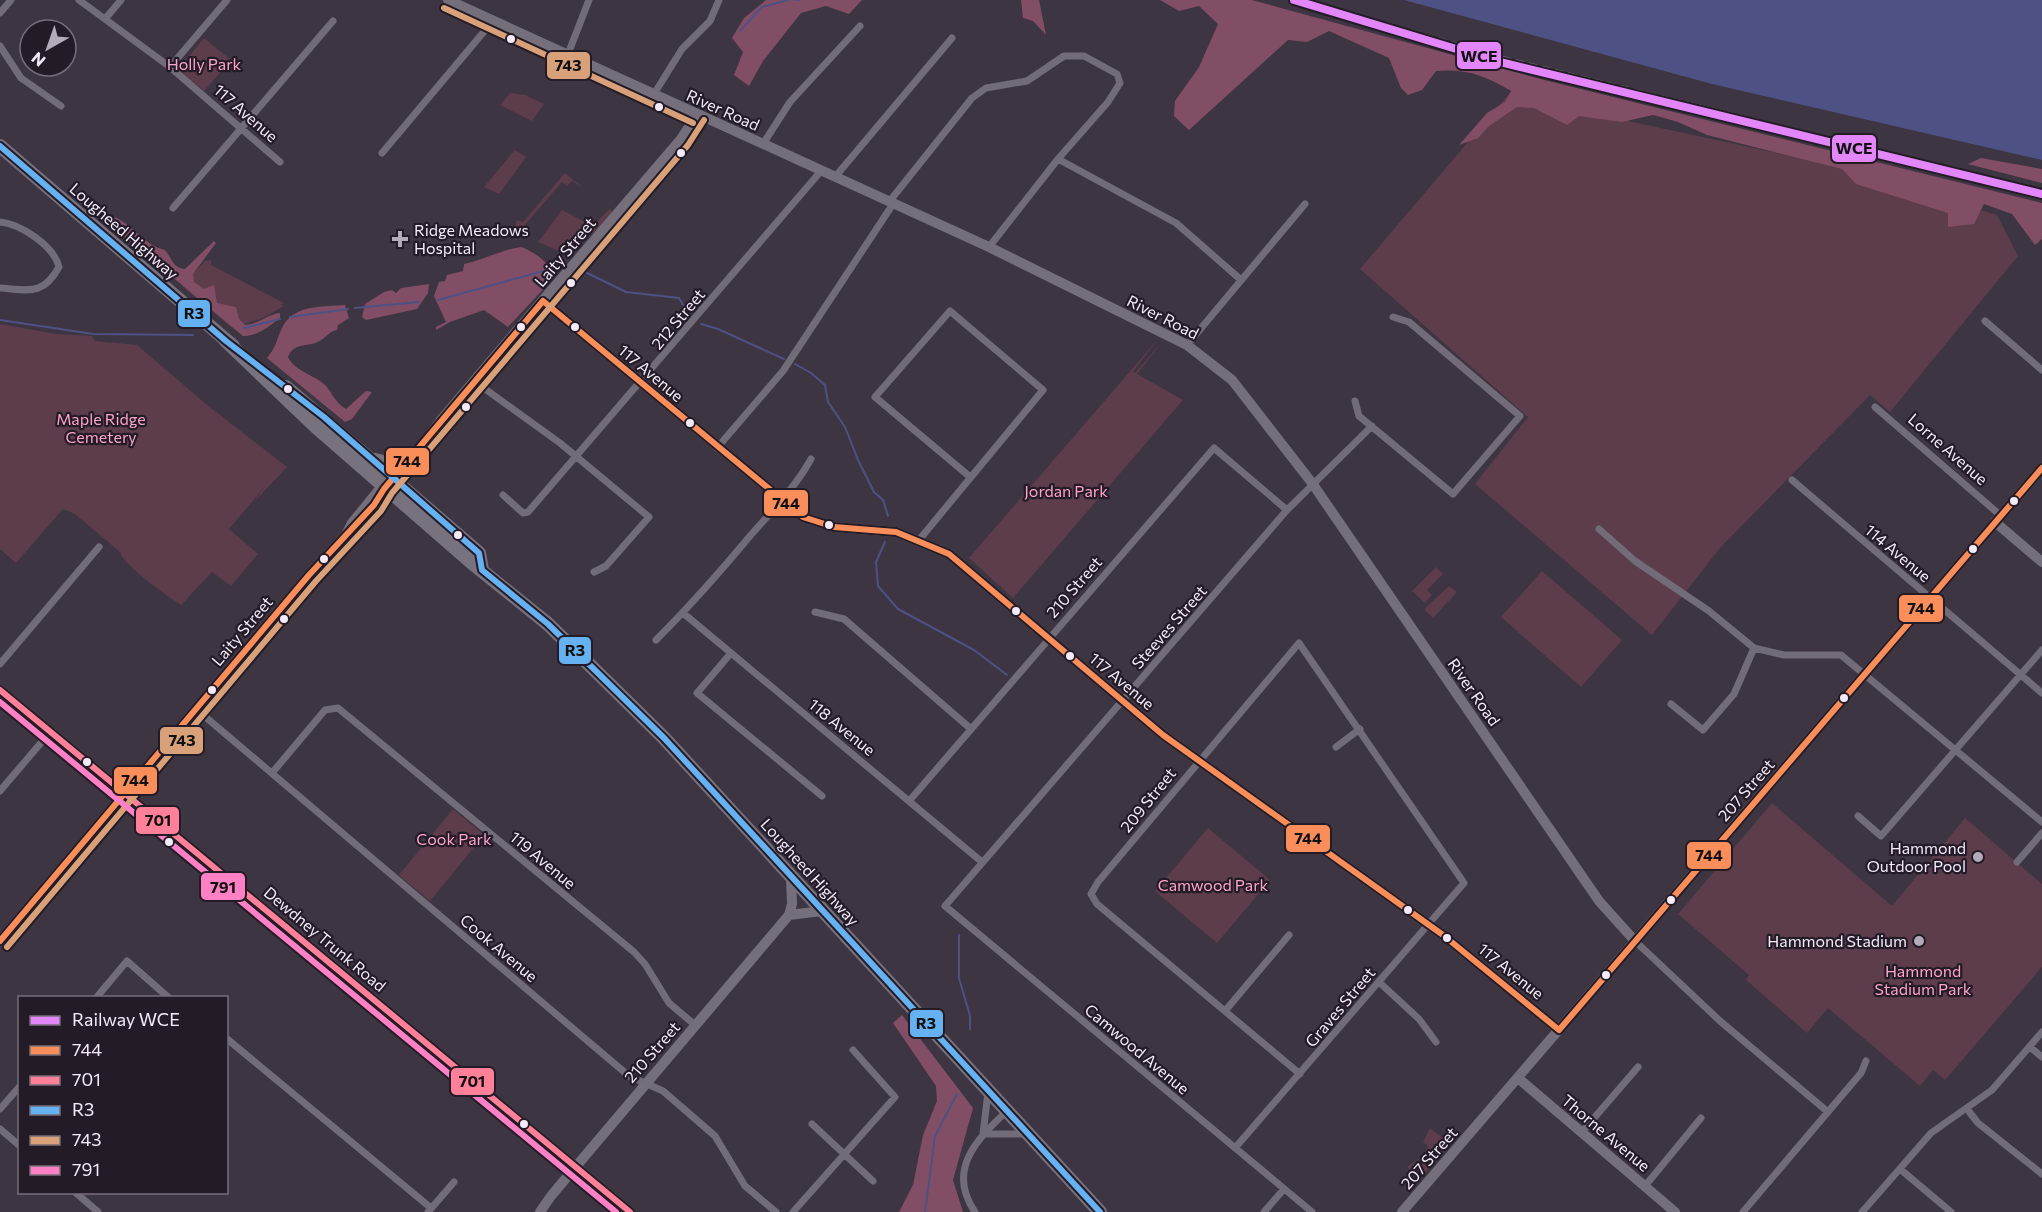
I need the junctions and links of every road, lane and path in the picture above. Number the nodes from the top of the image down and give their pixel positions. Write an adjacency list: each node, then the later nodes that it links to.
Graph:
1 (11, 0): 8 (street)
2 (79, 0): 9 (street, 117 Avenue)
3 (121, 0): 9 (street)
4 (227, 0): 16 (street)
5 (448, 0): 10 (street, River Road)
6 (589, 0): 15 (street)
7 (719, 0): 17 (street)
8 (0, 13)
9 (105, 19): 16 (street, 117 Avenue)
10 (491, 20): 15 (street, River Road); 23 (street)
11 (333, 21): 20 (street)
12 (860, 26): 21 (street)
13 (952, 38): 27 (street)
14 (0, 46): 18 (street)
15 (568, 54): 17 (street, River Road)
16 (170, 68): 20 (street, 117 Avenue)
17 (654, 94): 19 (street, River Road)
18 (61, 106)
19 (697, 115): 21 (street, River Road); 35 (street, Laity Street)
20 (241, 129): 25 (street, 117 Avenue); 30 (street)
21 (763, 144): 26 (street, River Road)
22 (0, 146): 38 (highway, Lougheed Highway)
23 (382, 153)
24 (1058, 159): 28 (street); 32 (street); 33 (street)
25 (280, 162)
26 (821, 171): 27 (street, River Road); 42 (street, 212 Street)
27 (835, 177): 28 (street, River Road)
28 (891, 203): 32 (street, River Road); 46 (street)
29 (1305, 204): 33 (street)
30 (173, 208)
31 (0, 222): 34 (street)
32 (989, 247): 39 (street, River Road)
33 (1240, 279): 39 (street)
34 (0, 288)
35 (543, 301): 41 (street, Laity Street); 42 (street, 117 Avenue)
36 (1393, 317): 45 (street)
37 (1985, 321): 40 (street)
38 (226, 340): 49 (highway, Lougheed Highway); 55 (highway, Lougheed Highway)
39 (1187, 345): 54 (street, River Road)
40 (2042, 370)
41 (474, 381): 47 (street, Laity Street); 48 (street)
42 (640, 383): 46 (street, 117 Avenue); 48 (street, 212 Street)
43 (1355, 401): 45 (street)
44 (1875, 407): 59 (street, Lorne Avenue)
45 (1372, 426): 54 (street, Steeves Street)
46 (717, 448): 57 (street, 117 Avenue)
47 (413, 456): 49 (highway); 55 (street, Laity Street)
48 (576, 456): 56 (street, 212 Street); 64 (street)
49 (372, 459): 55 (highway, Lougheed Highway)
50 (811, 459): 57 (street)
51 (2042, 468): 59 (street, 207 Street)
52 (969, 476): 52 (street); 61 (street)
53 (1792, 480): 65 (street, 114 Avenue)
54 (1312, 483): 58 (street, Steeves Street); 104 (street, River Road)
55 (388, 485): 80 (street, Laity Street); 97 (highway, Lougheed Highway)
56 (503, 495)
57 (781, 500): 61 (street, 117 Avenue); 67 (street)
58 (1287, 510): 68 (street, 210 Street); 78 (street, Steeves Street)
59 (1998, 518): 63 (street, Lorne Avenue); 65 (street, 207 Street)
60 (1599, 529): 70 (street)
61 (919, 540): 68 (street, 117 Avenue)
62 (99, 547): 73 (street)
63 (2042, 562)
64 (594, 572)
65 (1930, 598): 74 (street, 207 Street); 75 (street, 114 Avenue)
66 (815, 612): 81 (street)
67 (683, 613): 69 (street); 72 (street, 118 Avenue)
68 (1049, 639): 78 (street, 117 Avenue); 81 (street, 210 Street)
69 (656, 640)
70 (1754, 648): 74 (street); 79 (street)
71 (2042, 650): 75 (street)
72 (731, 653): 90 (street); 91 (street, 118 Avenue)
73 (0, 664)
74 (1866, 674): 85 (street); 104 (street, 207 Street)
75 (2021, 675): 77 (street, 114 Avenue); 85 (street)
76 (0, 690): 83 (street, Dewdney Trunk Road)
77 (2042, 693)
78 (1122, 702): 86 (street, 117 Avenue); 95 (street, Steeves Street)
79 (1671, 704)
80 (196, 709): 87 (street, Cook Avenue); 89 (street, Laity Street)
81 (971, 729): 91 (street, 210 Street)
82 (1360, 729): 84 (street); 86 (street, 209 Street); 101 (street, Graves Street)
83 (51, 731): 88 (street); 89 (street, Dewdney Trunk Road)
84 (1336, 747)
85 (1956, 749): 92 (street); 93 (street)
86 (1198, 761): 101 (street, 117 Avenue); 108 (street, 209 Street)
87 (272, 773): 109 (street, 119 Avenue); 121 (street, Cook Avenue)
88 (0, 791)
89 (125, 793): 103 (street, Laity Street); 137 (street, Dewdney Trunk Road)
90 (822, 796)
91 (910, 800): 95 (street, 118 Avenue)
92 (1858, 816)
93 (2042, 822)
94 (2042, 833): 96 (street)
95 (982, 862): 98 (street, Steeves Street)
96 (2017, 862)
97 (791, 877): 99 (highway, Lougheed Highway); 100 (street)
98 (945, 906): 135 (street, Camwood Avenue)
99 (822, 910): 100 (street); 123 (highway, Lougheed Highway)
100 (789, 915): 109 (street, 210 Street)
101 (1427, 925): 105 (street, Graves Street); 110 (street, 117 Avenue)
102 (1289, 935): 108 (street)
103 (0, 940)
104 (1635, 941): 110 (street, 207 Street); 127 (street)
105 (1379, 982): 113 (street); 119 (street, Graves Street)
106 (98, 996): 107 (street)
107 (167, 996)
108 (1225, 1011): 119 (street)
109 (695, 1025): 121 (street, 210 Street)
110 (1559, 1030): 120 (street, 207 Street)
111 (2042, 1032): 114 (street)
112 (228, 1040): 145 (street)
113 (1436, 1042)
114 (2030, 1047): 116 (street); 125 (street)
115 (853, 1050): 136 (street)
116 (2042, 1057)
117 (1866, 1060): 127 (street)
118 (1638, 1067): 131 (street)
119 (1300, 1074): 135 (street, Graves Street)
120 (1518, 1078): 131 (street, Thorne Avenue); 155 (street, 207 Street)
121 (645, 1083): 137 (street, 210 Street); 149 (street, Cook Avenue)
122 (18, 1088): 124 (street)
123 (988, 1091): 126 (highway, Lougheed Highway); 132 (street)
124 (0, 1108)
125 (1967, 1109): 138 (street); 139 (street)
126 (1007, 1111): 132 (street); 133 (highway, Lougheed Highway)
127 (1828, 1112): 157 (street)
128 (1701, 1118): 142 (street)
129 (812, 1124): 136 (street)
130 (0, 1130): 134 (street)
131 (1582, 1132): 142 (street, Thorne Avenue)
132 (983, 1134): 133 (street); 151 (street)
133 (1028, 1134): 152 (highway, Lougheed Highway)
134 (18, 1144)
135 (1235, 1148): 143 (street, Camwood Avenue)
136 (846, 1155): 140 (street); 150 (street)
137 (576, 1166): 147 (street, 210 Street); 148 (street, Dewdney Trunk Road)
138 (1900, 1169): 158 (street); 159 (street)
139 (2042, 1174)
140 (873, 1181)
141 (454, 1182): 145 (street)
142 (1645, 1186): 156 (street, Thorne Avenue)
143 (1284, 1189): 153 (street); 154 (street, Camwood Avenue)
144 (77, 1194): 146 (street)
145 (429, 1210)
146 (98, 1212)
147 (540, 1212)
148 (630, 1212)
149 (776, 1212)
150 (793, 1212)
151 (975, 1212)
152 (1100, 1212)
153 (1264, 1212)
154 (1312, 1212)
155 (1402, 1212)
156 (1676, 1212)
157 (1743, 1212)
158 (1862, 1212)
159 (1951, 1212)

